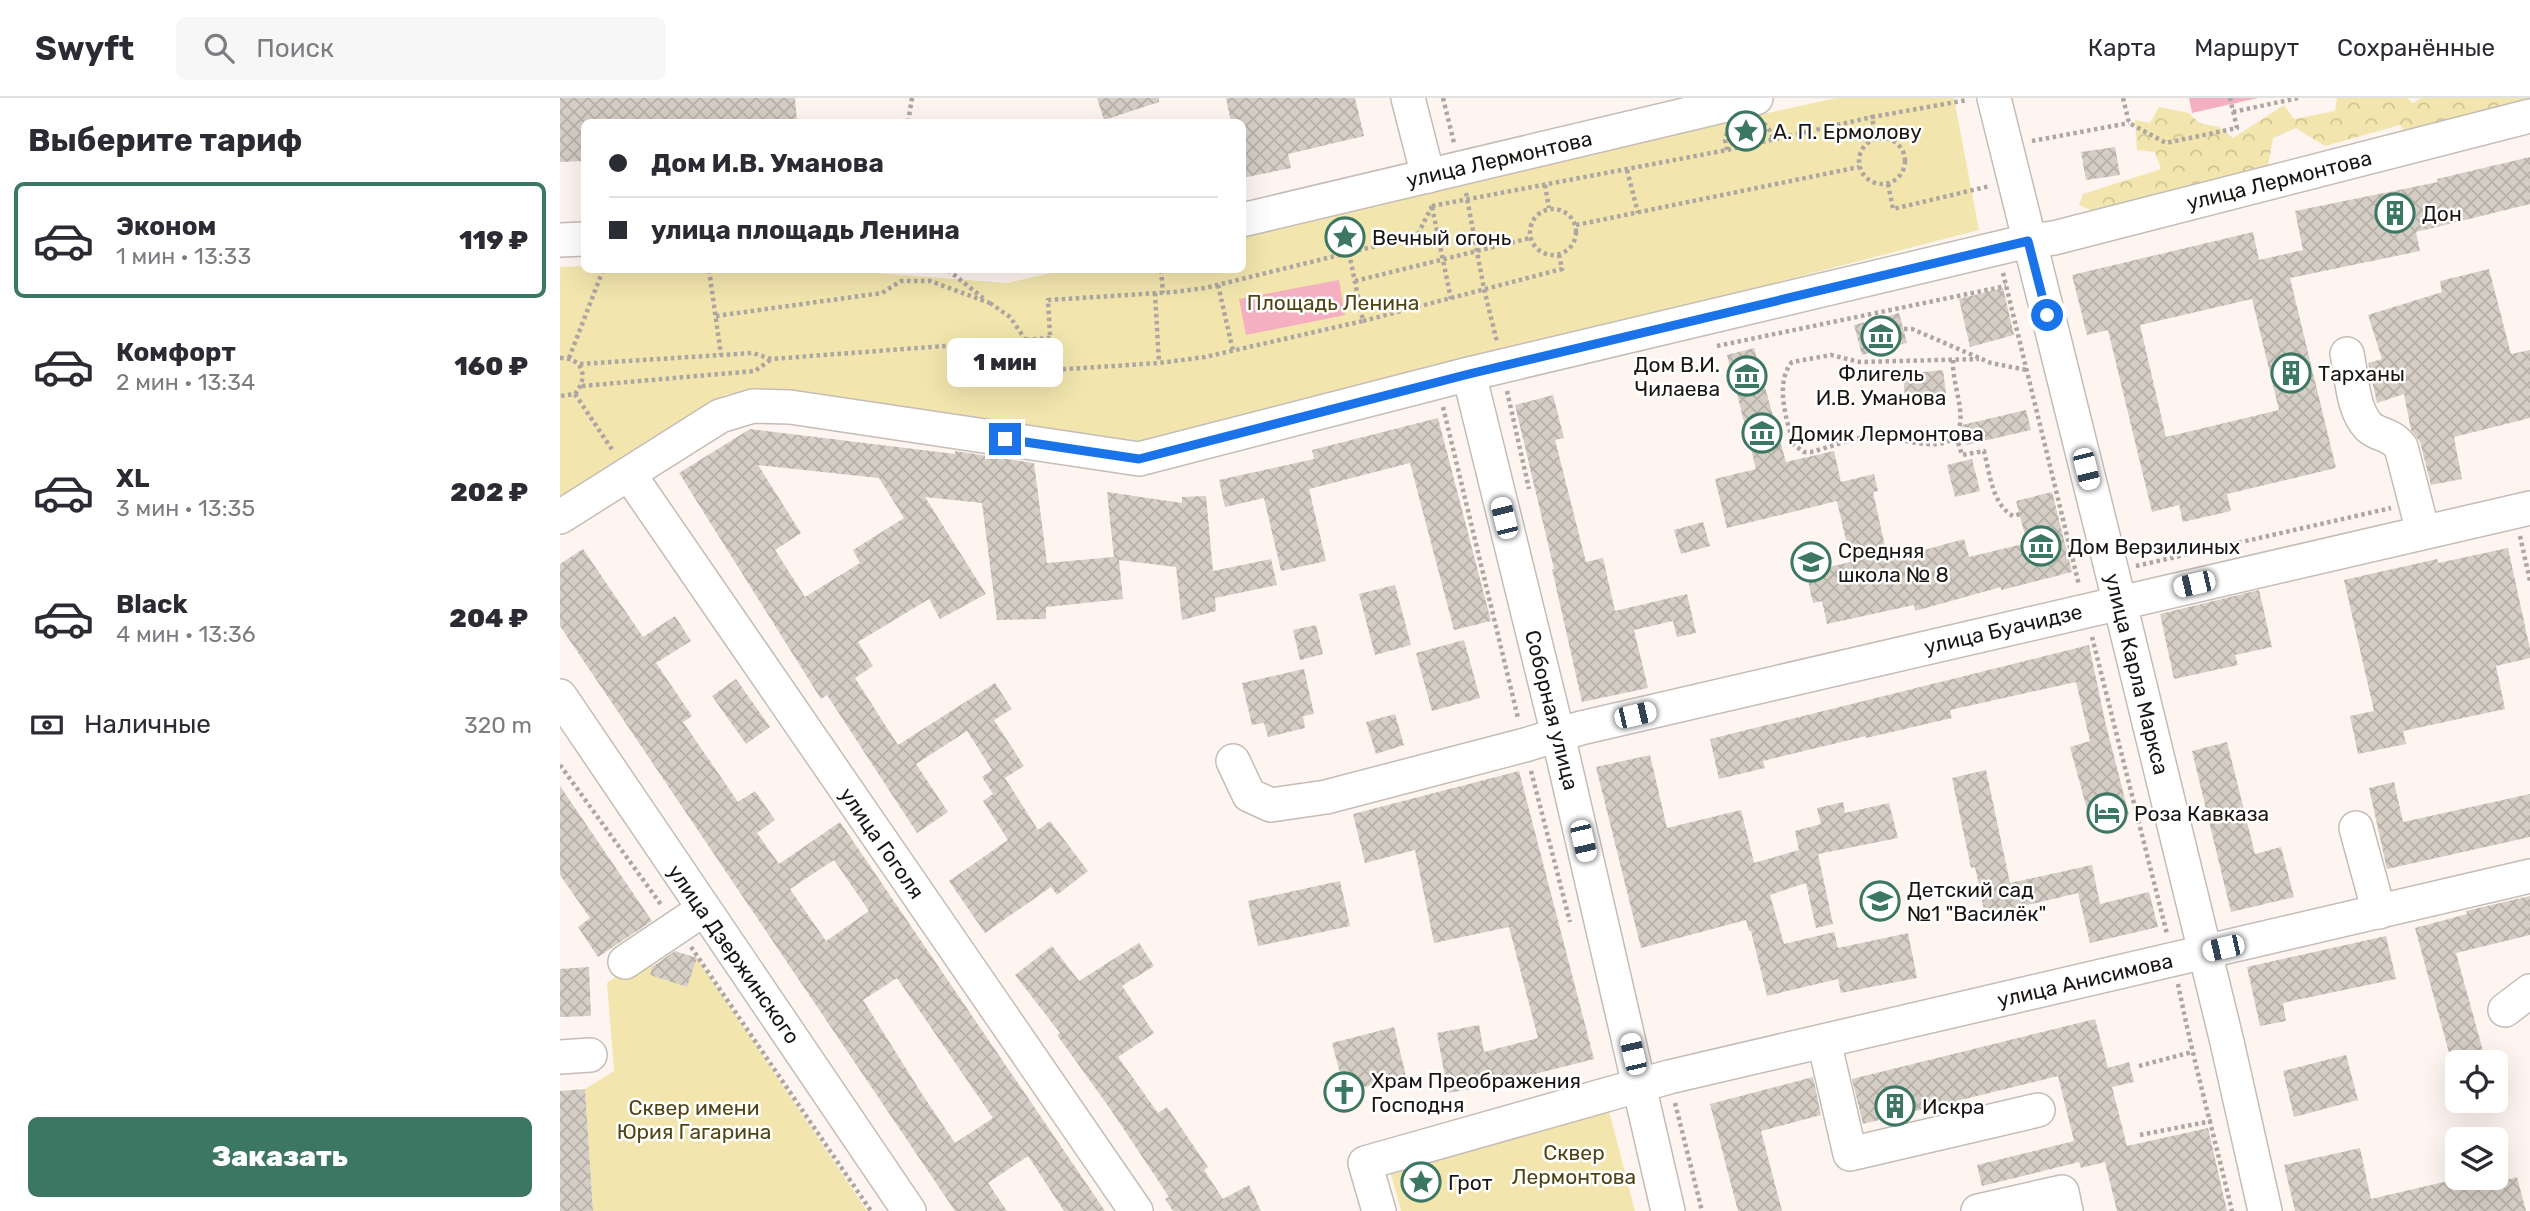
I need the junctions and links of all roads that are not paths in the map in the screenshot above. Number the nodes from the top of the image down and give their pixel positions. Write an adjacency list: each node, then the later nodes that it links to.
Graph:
1 (1408, 98): 5 (street)
2 (1756, 98): 5 (street, улица Лермонтова)
3 (1975, 102): 9 (street, улица Карла Маркса)
4 (2530, 116): 9 (street, улица Лермонтова)
5 (1430, 191): 6 (street, улица Лермонтова)
6 (1246, 219)
7 (581, 239): 8 (street)
8 (560, 240)
9 (2013, 244): 11 (street, улица Лермонтова); 16 (street, улица Карла Маркса)
10 (2347, 354): 15 (street)
11 (1453, 379): 12 (street, улица Лермонтова); 18 (street, Соборная улица)
12 (629, 474): 14 (street, улица Лермонтова); 30 (street, улица Гоголя)
13 (2522, 509): 15 (street, улица Буачидзе)
14 (560, 516)
15 (2416, 534): 16 (street, улица Буачидзе)
16 (2116, 587): 18 (street, улица Буачидзе); 24 (street, улица Карла Маркса)
17 (560, 696): 23 (street, улица Дзержинского)
18 (1558, 735): 19 (street, улица Буачидзе); 27 (street, Соборная улица)
19 (1233, 761)
20 (2356, 828): 22 (street)
21 (2530, 876): 22 (street, улица Анисимова)
22 (2379, 912): 24 (street, улица Анисимова)
23 (691, 919): 25 (street); 29 (street, улица Дзержинского)
24 (2189, 956): 26 (street, улица Анисимова); 35 (street, улица Карла Маркса)
25 (625, 962)
26 (1824, 1041): 27 (street, улица Анисимова); 28 (street)
27 (1641, 1086): 31 (street, улица Анисимова); 32 (street, Соборная улица)
28 (2038, 1110)
29 (909, 1211)
30 (1136, 1211)
31 (1379, 1211)
32 (1668, 1211)
33 (1978, 1211): 34 (street)
34 (2066, 1211)
35 (2265, 1211)

